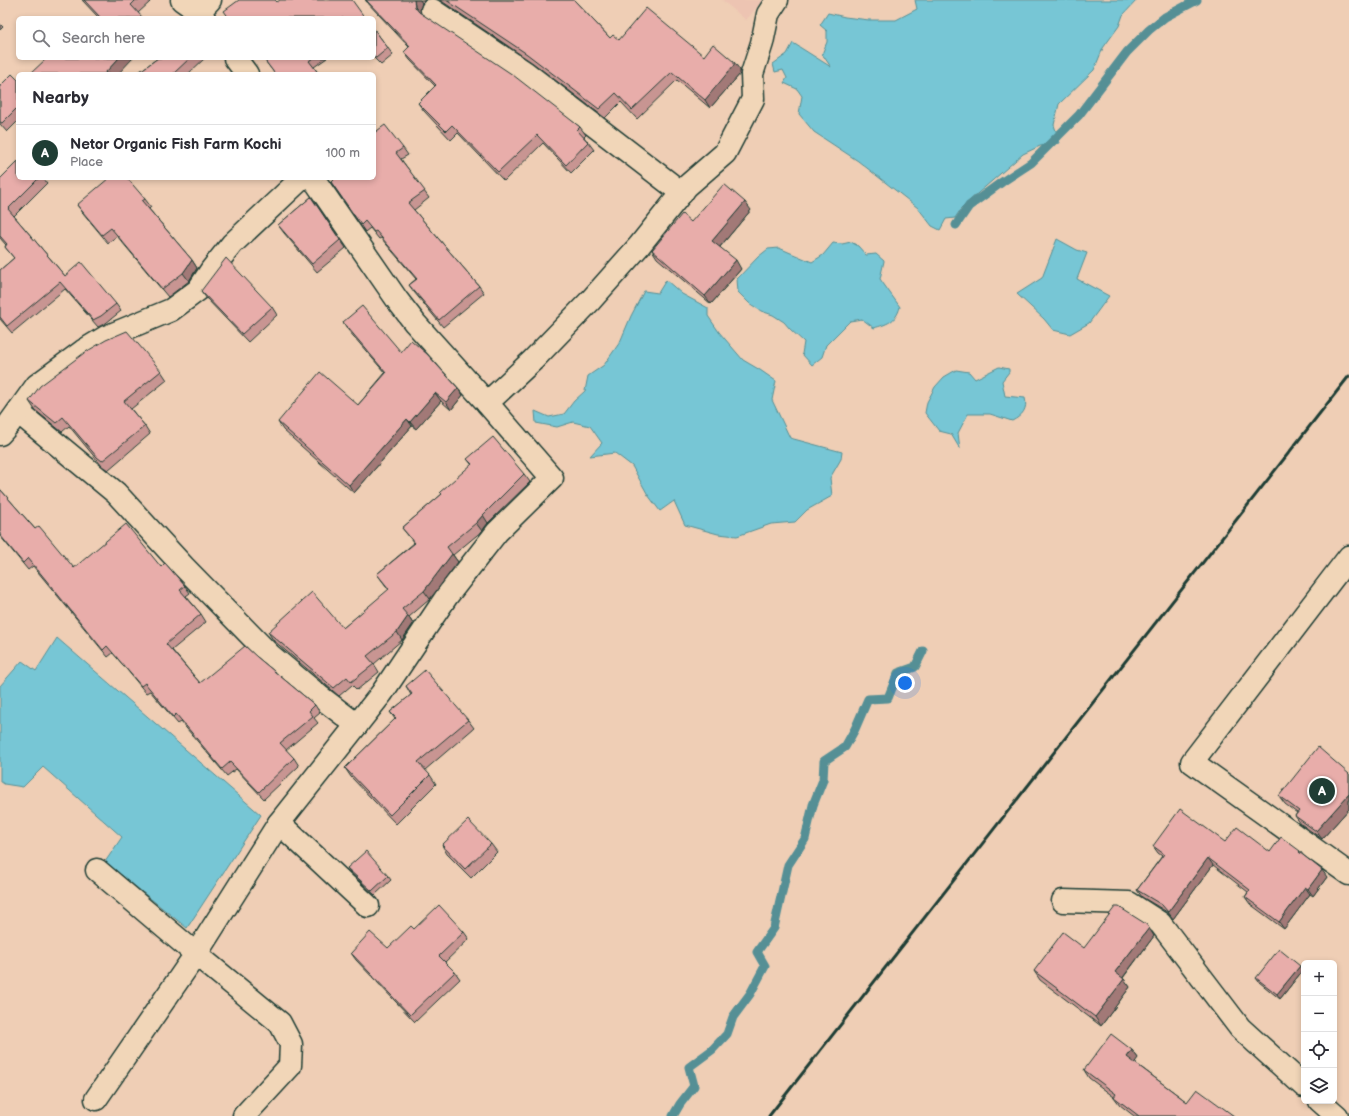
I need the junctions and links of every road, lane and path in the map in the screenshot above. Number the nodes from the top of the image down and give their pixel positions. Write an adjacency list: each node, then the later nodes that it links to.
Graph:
1 (777, 0): 7 (street)
2 (432, 10): 7 (street)
3 (236, 60): 4 (street)
4 (246, 72)
5 (300, 180): 9 (street)
6 (314, 180): 8 (street)
7 (682, 193): 8 (street)
8 (487, 403): 12 (street)
9 (18, 412): 10 (street); 12 (street)
10 (0, 434)
11 (1349, 557): 15 (street)
12 (357, 725): 13 (street)
13 (279, 823): 17 (street); 18 (street)
14 (97, 870): 18 (street)
15 (1349, 874)
16 (1063, 901): 19 (street)
17 (368, 906)
18 (196, 954): 20 (street); 22 (street)
19 (1301, 1083)
20 (96, 1099)
21 (1323, 1104): 23 (street)
22 (244, 1116)
23 (1337, 1116)

